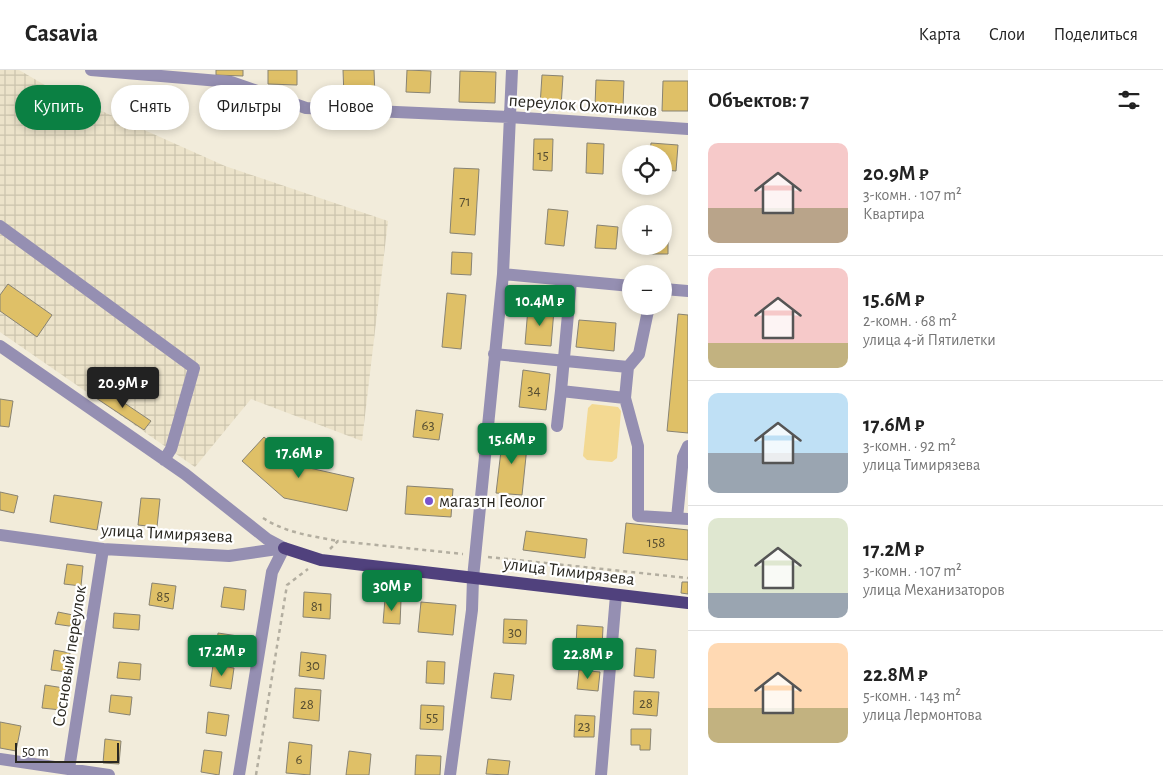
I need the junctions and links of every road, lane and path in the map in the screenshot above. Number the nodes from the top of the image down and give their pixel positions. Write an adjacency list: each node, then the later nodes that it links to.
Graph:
1 (91, 70): 3 (street, переулок Охотников)
2 (512, 70): 3 (street)
3 (509, 117): 4 (street, переулок Охотников); 6 (street)
4 (688, 130)
5 (0, 226): 20 (street)
6 (503, 274): 7 (street); 13 (street)
7 (571, 280): 8 (street); 14 (street)
8 (622, 285)
9 (672, 290): 10 (street)
10 (688, 291)
11 (647, 315): 15 (street)
12 (0, 346): 20 (street)
13 (494, 354): 14 (street); 27 (street)
14 (564, 362): 15 (street); 16 (street)
15 (628, 367): 17 (street)
16 (561, 391): 17 (street); 18 (street)
17 (625, 398): 22 (street)
18 (557, 426)
19 (688, 446): 22 (street)
20 (164, 460): 26 (street)
21 (257, 514): 24 (path)
22 (683, 519)
23 (0, 535): 25 (street, улица Тимирязева)
24 (338, 541): 27 (path); 28 (path)
25 (103, 548): 26 (street, улица Тимирязева); 34 (street, Сосновый переулок)
26 (284, 548): 28 (main road, улица Тимирязева); 36 (street)
27 (476, 556): 29 (street); 30 (path)
28 (321, 560): 29 (main road, улица Тимирязева); 37 (path)
29 (474, 578): 31 (main road, улица Тимирязева); 38 (street)
30 (688, 578)
31 (616, 595): 32 (main road, улица Тимирязева); 39 (street)
32 (688, 603)
33 (0, 759): 34 (street)
34 (69, 768): 35 (street)
35 (109, 775)
36 (239, 775)
37 (256, 775)
38 (450, 775)
39 (601, 775)

